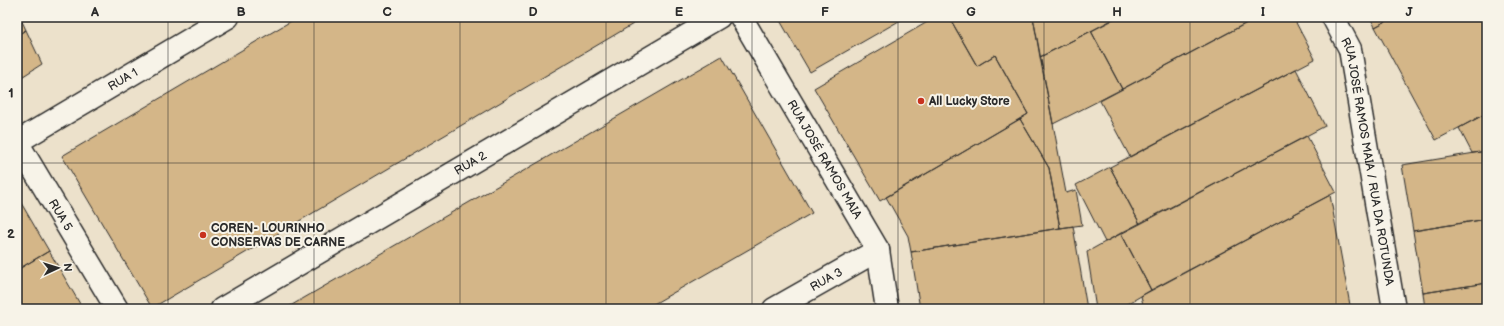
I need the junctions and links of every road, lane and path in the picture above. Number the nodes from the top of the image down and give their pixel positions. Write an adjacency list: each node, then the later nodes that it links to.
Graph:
1 (228, 17): 5 (street, RUA 1)
2 (719, 17): 8 (street, RUA 2)
3 (741, 17): 6 (street, RUA JOSÉ RAMOS MAIA)
4 (1333, 17): 11 (street, RUA JOSÉ RAMOS MAIA / RUA DA ROTUNDA)
5 (17, 142): 7 (street, RUA 5)
6 (878, 250): 9 (street, RUA 3); 10 (street, RUA JOSÉ RAMOS MAIA)
7 (117, 309)
8 (222, 309)
9 (774, 309)
10 (887, 309)
11 (1394, 309)

